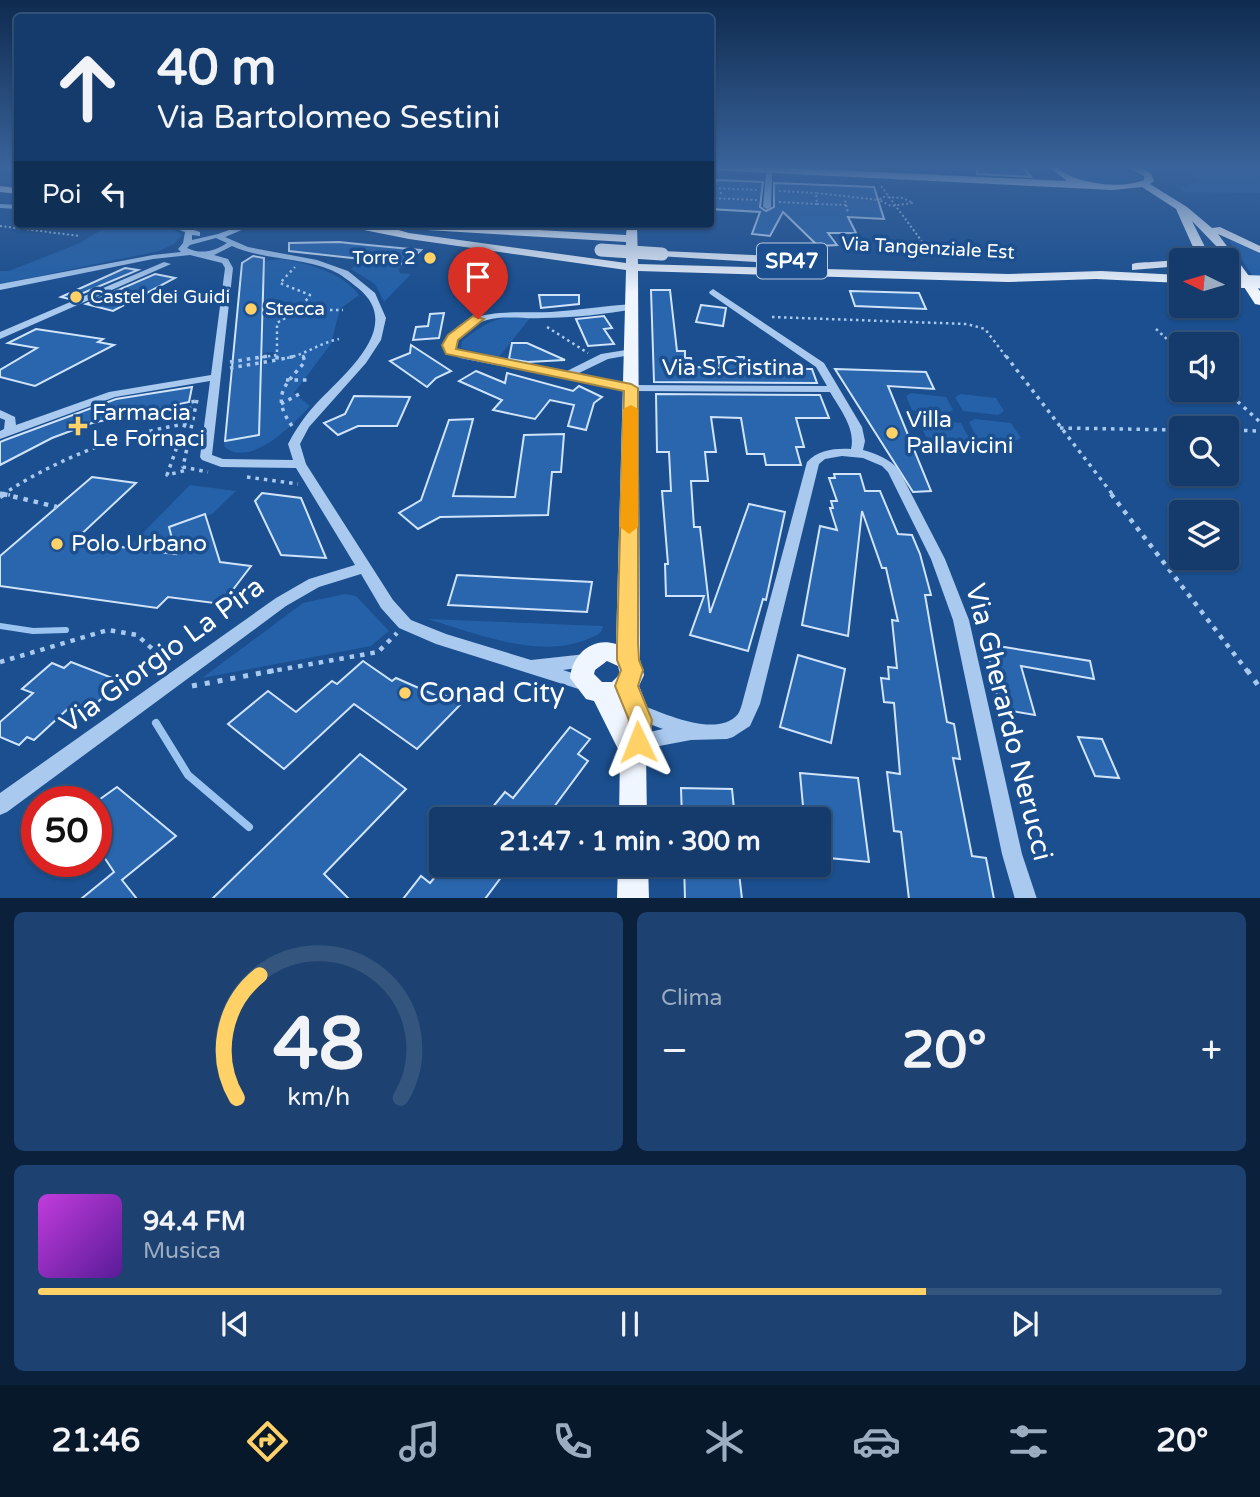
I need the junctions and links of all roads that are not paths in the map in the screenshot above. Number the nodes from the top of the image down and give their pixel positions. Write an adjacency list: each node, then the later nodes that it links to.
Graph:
1 (1178, 209): 16 (main road)
2 (1185, 209): 3 (main road)
3 (1200, 219): 17 (main road); 30 (main road)
4 (178, 228): 10 (street)
5 (242, 228): 11 (street)
6 (246, 228): 14 (street)
7 (375, 228): 19 (main road)
8 (449, 228): 13 (main road)
9 (632, 228): 13 (main road)
10 (188, 232): 12 (street); 15 (street)
11 (220, 236): 12 (street); 14 (street)
12 (208, 237): 15 (street)
13 (632, 240): 20 (main road)
14 (231, 241): 18 (street); 41 (street)
15 (186, 248): 18 (street); 28 (street)
16 (1199, 248)
17 (1260, 250)
18 (202, 254): 34 (street)
19 (602, 256): 20 (main road); 23 (main road, Via Tangenziale Est / SP47, bridge)
20 (631, 261): 24 (main road); 31 (main road)
21 (1169, 262): 23 (main road)
22 (167, 264): 32 (street)
23 (922, 267): 24 (main road, Via Tangenziale Est / SP47)
24 (1101, 275): 25 (main road, Via Tangenziale Est / SP47)
25 (1169, 278)
26 (1239, 281): 27 (main road, bridge)
27 (1260, 282)
28 (0, 287)
29 (713, 292): 37 (street)
30 (1260, 301)
31 (632, 307): 33 (main road); 35 (street, Via S.Cristina)
32 (0, 336)
33 (632, 352): 35 (street); 36 (main road)
34 (218, 370): 39 (street); 41 (street)
35 (566, 375): 36 (street, Via S.Cristina)
36 (631, 388): 37 (street, Via S.Cristina); 43 (main road)
37 (835, 389): 40 (street)
38 (0, 413): 39 (street)
39 (5, 433)
40 (856, 453): 46 (street); 52 (street, Via Gherardo Nerucci)
41 (300, 464): 42 (street)
42 (365, 567): 44 (street); 48 (street, Via Giorgio La Pira)
43 (619, 655): 44 (main road); 44 (main road)
44 (600, 681): 45 (main road); 47 (main road)
45 (639, 712): 46 (street); 47 (main road)
46 (691, 732): 47 (street)
47 (636, 747): 49 (main road)
48 (0, 805)
49 (634, 807)
50 (633, 877): 51 (main road)
51 (633, 898)
52 (1026, 898)

